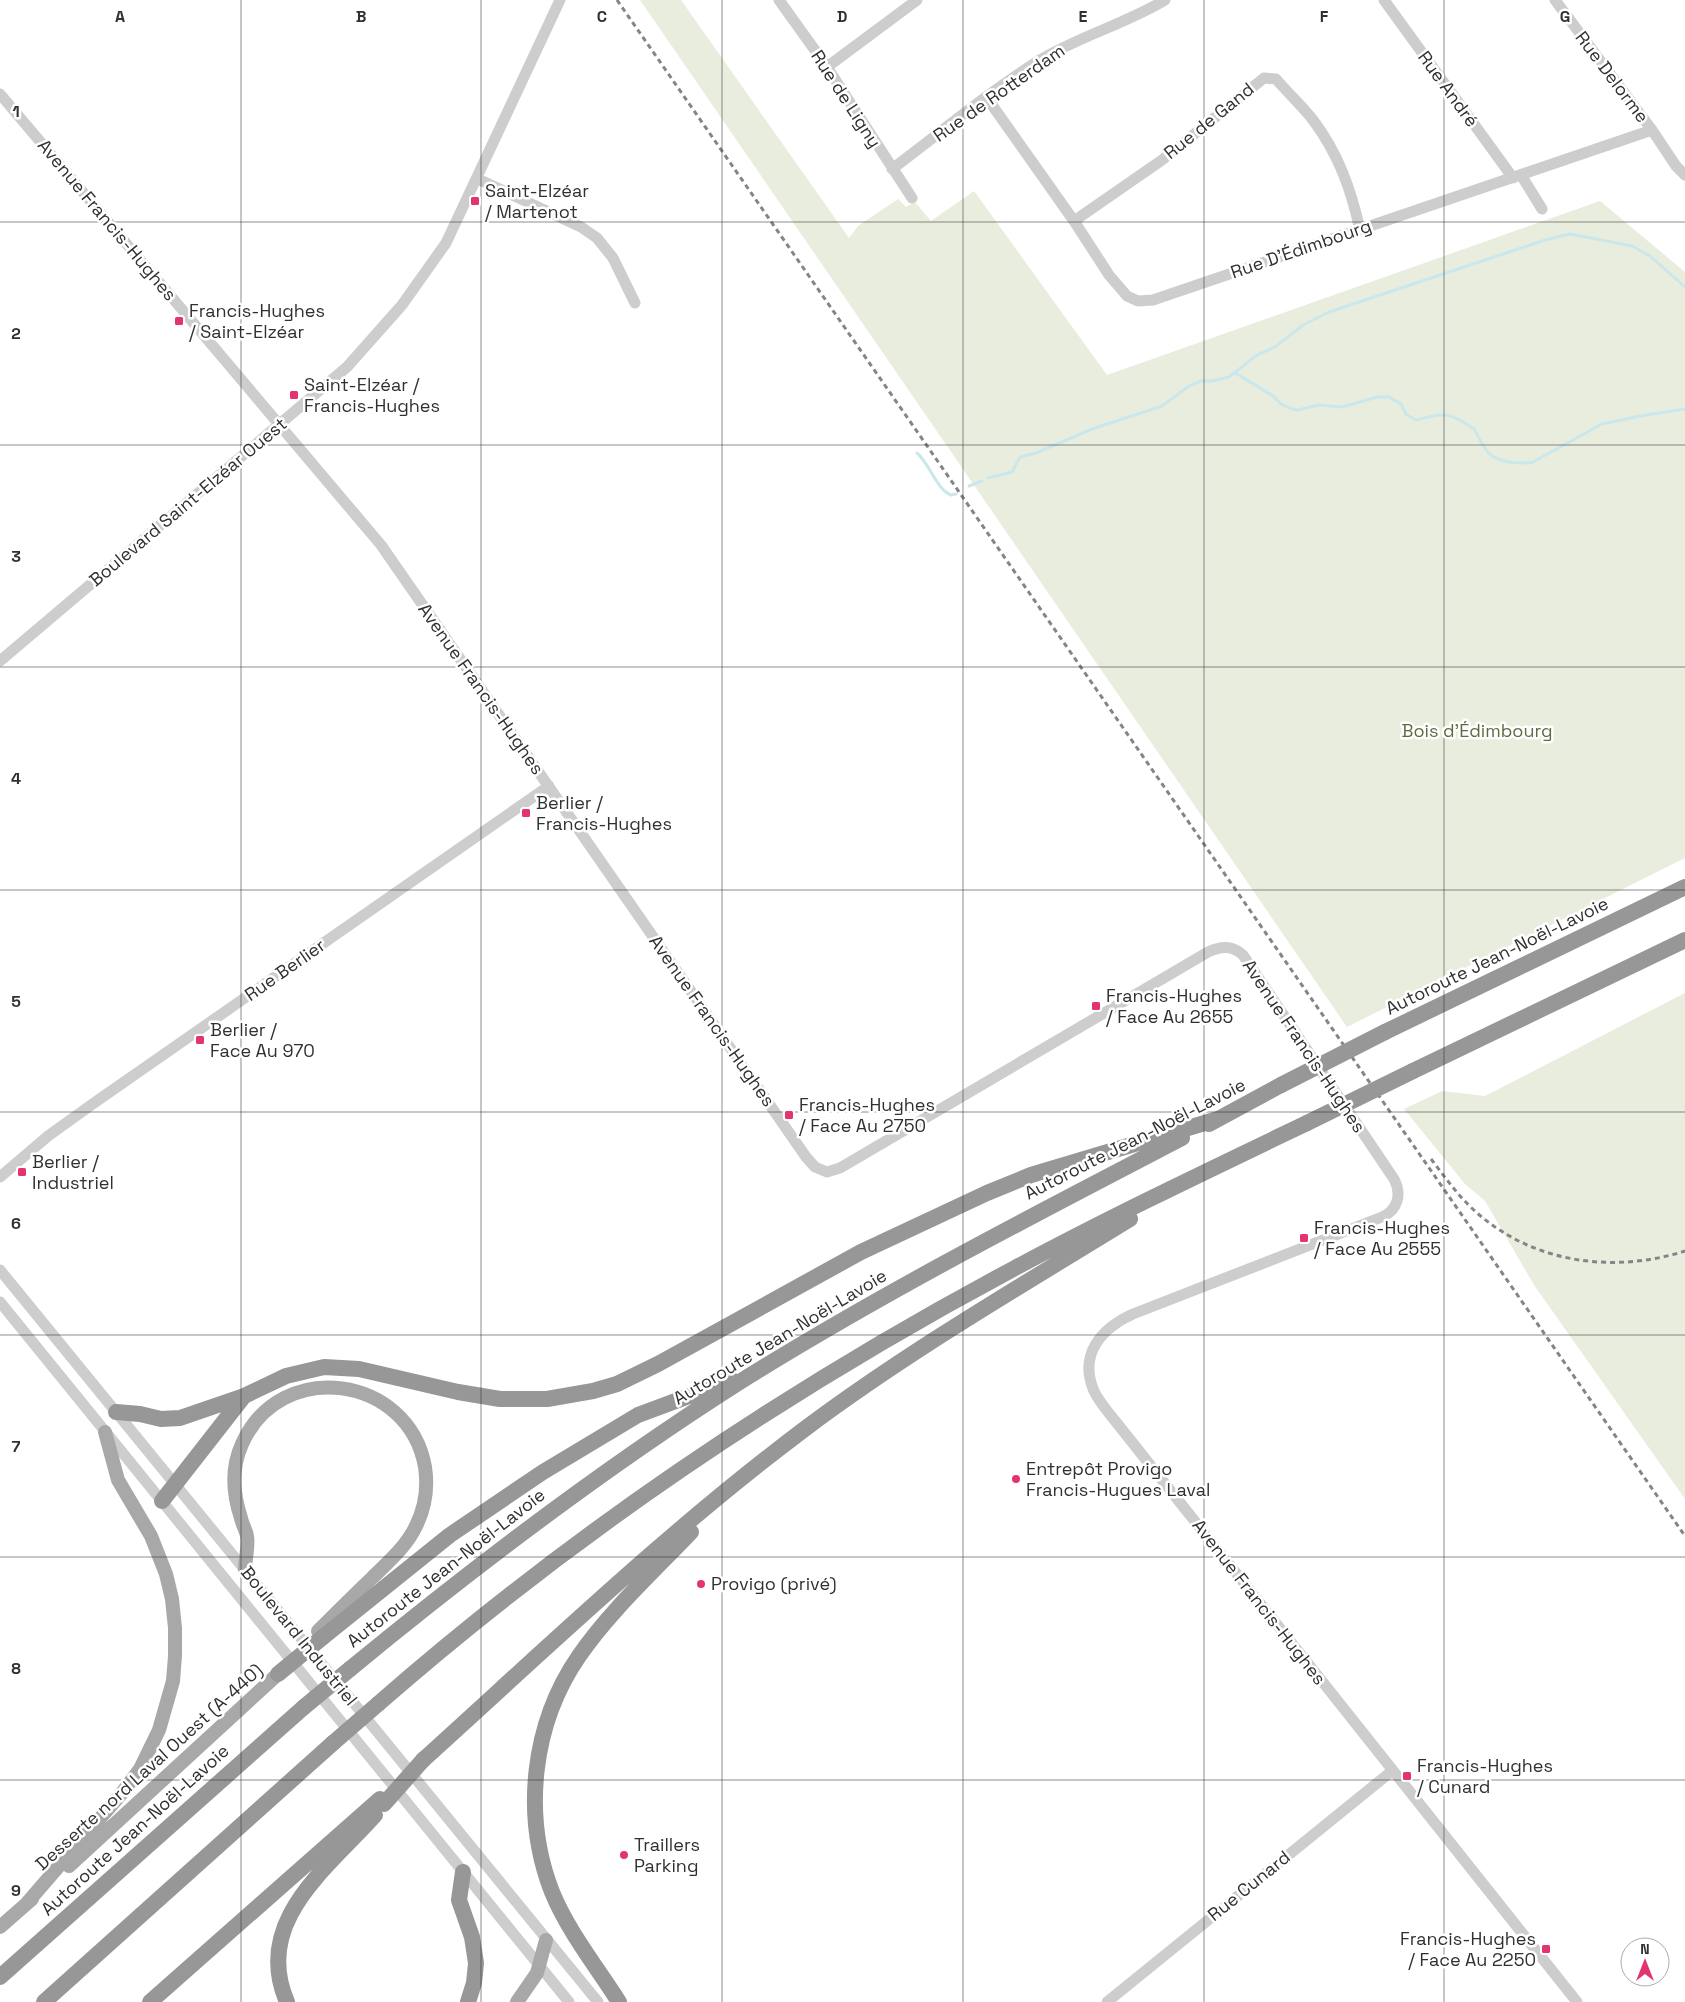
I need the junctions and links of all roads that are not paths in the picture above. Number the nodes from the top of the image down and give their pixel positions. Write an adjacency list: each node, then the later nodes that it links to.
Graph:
1 (560, 0): 14 (street, Boulevard Saint-Elzéar Ouest)
2 (780, 0): 7 (street, Rue de Ligny)
3 (917, 0): 7 (street)
4 (1164, 0): 9 (street, Rue de Rotterdam)
5 (1384, 0): 12 (street, Rue André)
6 (1555, 0): 10 (street, Rue Delorme)
7 (827, 67): 11 (street, Rue de Ligny)
8 (0, 94): 20 (street, Avenue Francis-Hughes)
9 (987, 98): 11 (street, Rue de Rotterdam); 17 (street, Rue D'Édimbourg)
10 (1652, 130): 12 (street, Rue D'Édimbourg); 13 (street)
11 (892, 169): 15 (street, Rue de Ligny)
12 (1517, 176): 16 (street, Rue André); 18 (street, Rue D'Édimbourg)
13 (1685, 176)
14 (478, 178): 19 (street); 20 (street, Boulevard Saint-Elzéar Ouest)
15 (912, 198)
16 (1542, 209)
17 (1074, 220): 18 (street, Rue D'Édimbourg); 18 (street, Rue de Gand)
18 (1360, 230)
19 (635, 303)
20 (279, 424): 21 (street, Boulevard Saint-Elzéar Ouest); 22 (street, Avenue Francis-Hughes)
21 (0, 661)
22 (549, 786): 27 (street, Rue Berlier); 40 (street, Avenue Francis-Hughes)
23 (1685, 888): 25 (highway, Autoroute Jean-Noël-Lavoie, bridge)
24 (1685, 940): 26 (highway, bridge)
25 (1218, 1119): 30 (highway, Autoroute Jean-Noël-Lavoie); 31 (highway)
26 (1206, 1172): 34 (highway); 48 (highway, bridge)
27 (0, 1177)
28 (0, 1270): 32 (street, Boulevard Industriel)
29 (0, 1302): 33 (street, Boulevard Industriel)
30 (764, 1368): 38 (highway); 47 (highway, Autoroute Jean-Noël-Lavoie, bridge)
31 (244, 1396): 32 (highway); 35 (highway)
32 (116, 1412): 35 (street, Boulevard Industriel)
33 (106, 1432): 36 (street, Boulevard Industriel); 43 (main road)
34 (742, 1478): 41 (highway, bridge); 55 (highway)
35 (175, 1484): 36 (highway); 37 (street, Boulevard Industriel)
36 (162, 1502): 42 (street, Boulevard Industriel)
37 (245, 1570): 38 (main road); 45 (street, Boulevard Industriel)
38 (321, 1634): 39 (highway, bridge)
39 (278, 1674): 43 (main road, Desserte nord Laval Ouest (A-440))
40 (1392, 1771): 56 (street, Rue Cunard); 57 (street, Avenue Francis-Hughes)
41 (382, 1802): 49 (highway); 50 (highway)
42 (463, 1872): 46 (street, Boulevard Industriel); 51 (highway)
43 (27, 1904): 44 (main road, Desserte nord Laval Ouest (A-440))
44 (0, 1928)
45 (546, 1940): 46 (main road); 54 (street, Boulevard Industriel)
46 (539, 1966): 52 (main road); 53 (street, Boulevard Industriel)
47 (0, 1977)
48 (44, 2002)
49 (150, 2002)
50 (287, 2002)
51 (468, 2002)
52 (517, 2002)
53 (569, 2002)
54 (598, 2002)
55 (618, 2002)
56 (1107, 2002)
57 (1577, 2002)

